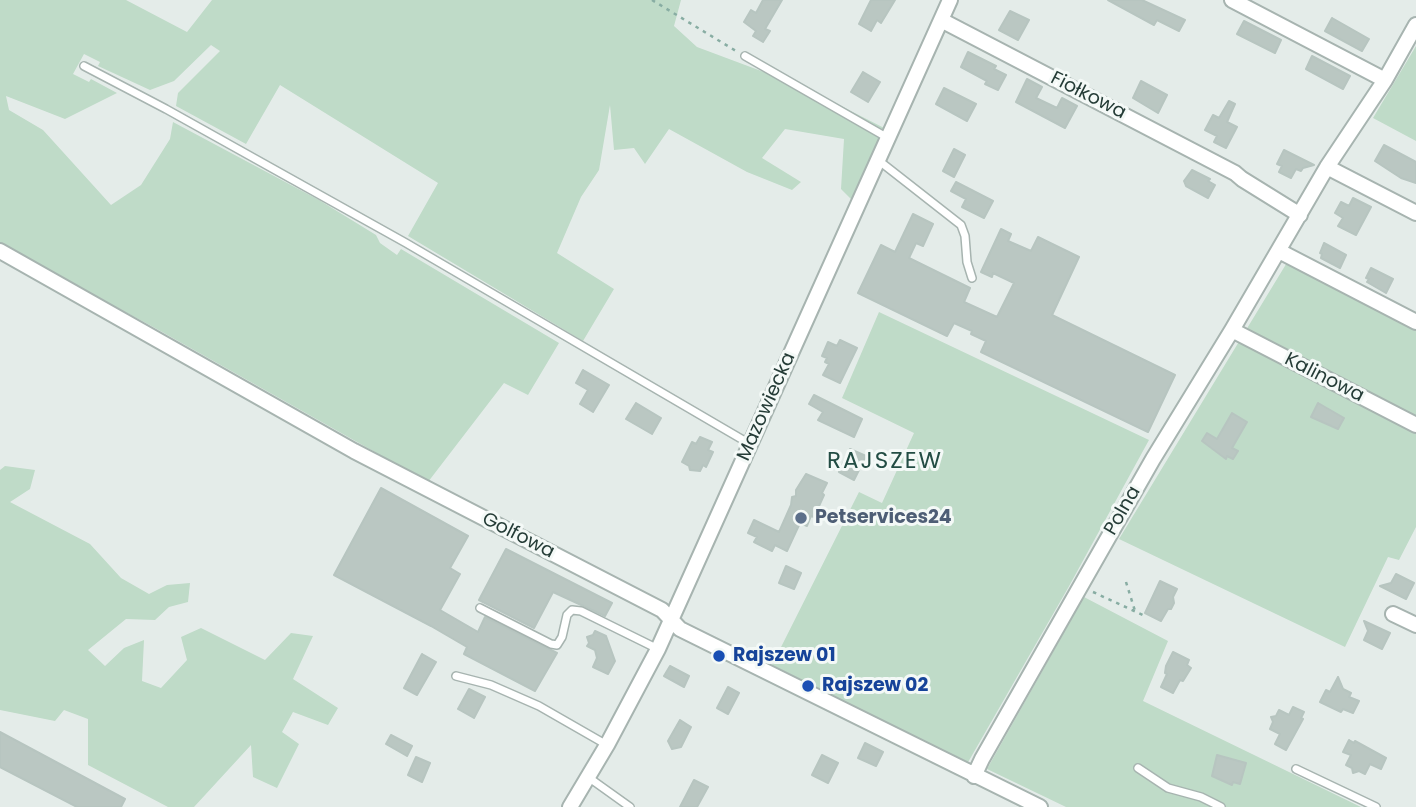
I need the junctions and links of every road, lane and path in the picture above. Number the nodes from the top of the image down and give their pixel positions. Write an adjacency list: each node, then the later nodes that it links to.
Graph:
1 (652, 0): 6 (path)
2 (950, 0): 4 (street, Mazowiecka)
3 (1232, 0): 8 (street)
4 (941, 20): 9 (street, Mazowiecka); 13 (street, Fiołkowa)
5 (1416, 25): 8 (street, Polna)
6 (745, 56): 9 (lane)
7 (84, 66): 20 (lane)
8 (1385, 80): 11 (street, Polna)
9 (888, 138): 10 (street, Mazowiecka)
10 (878, 160): 16 (lane); 20 (street, Mazowiecka)
11 (1327, 167): 12 (street); 13 (street, Polna)
12 (1416, 213)
13 (1300, 215): 15 (street, Polna)
14 (0, 251): 27 (street, Golfowa)
15 (1279, 251): 17 (street); 18 (street, Polna)
16 (972, 278)
17 (1416, 322)
18 (1232, 330): 19 (street, Kalinowa); 22 (street, Polna)
19 (1416, 425)
20 (750, 444): 27 (street, Mazowiecka)
21 (1126, 582): 24 (path)
22 (1080, 586): 24 (path); 34 (street, Polna)
23 (480, 607): 29 (lane)
24 (1136, 611): 26 (path)
25 (1393, 614): 28 (street)
26 (1145, 616)
27 (671, 619): 29 (street, Mazowiecka); 34 (street, Golfowa)
28 (1416, 625)
29 (658, 649): 31 (street, Mazowiecka)
30 (456, 676): 31 (lane)
31 (607, 745): 35 (street, Mazowiecka)
32 (1138, 768): 39 (lane)
33 (1296, 769): 40 (lane)
34 (974, 776): 38 (street, Golfowa)
35 (588, 777): 36 (street, Mazowiecka); 37 (lane)
36 (570, 807)
37 (630, 807)
38 (1040, 807)
39 (1221, 807)
40 (1376, 807)

